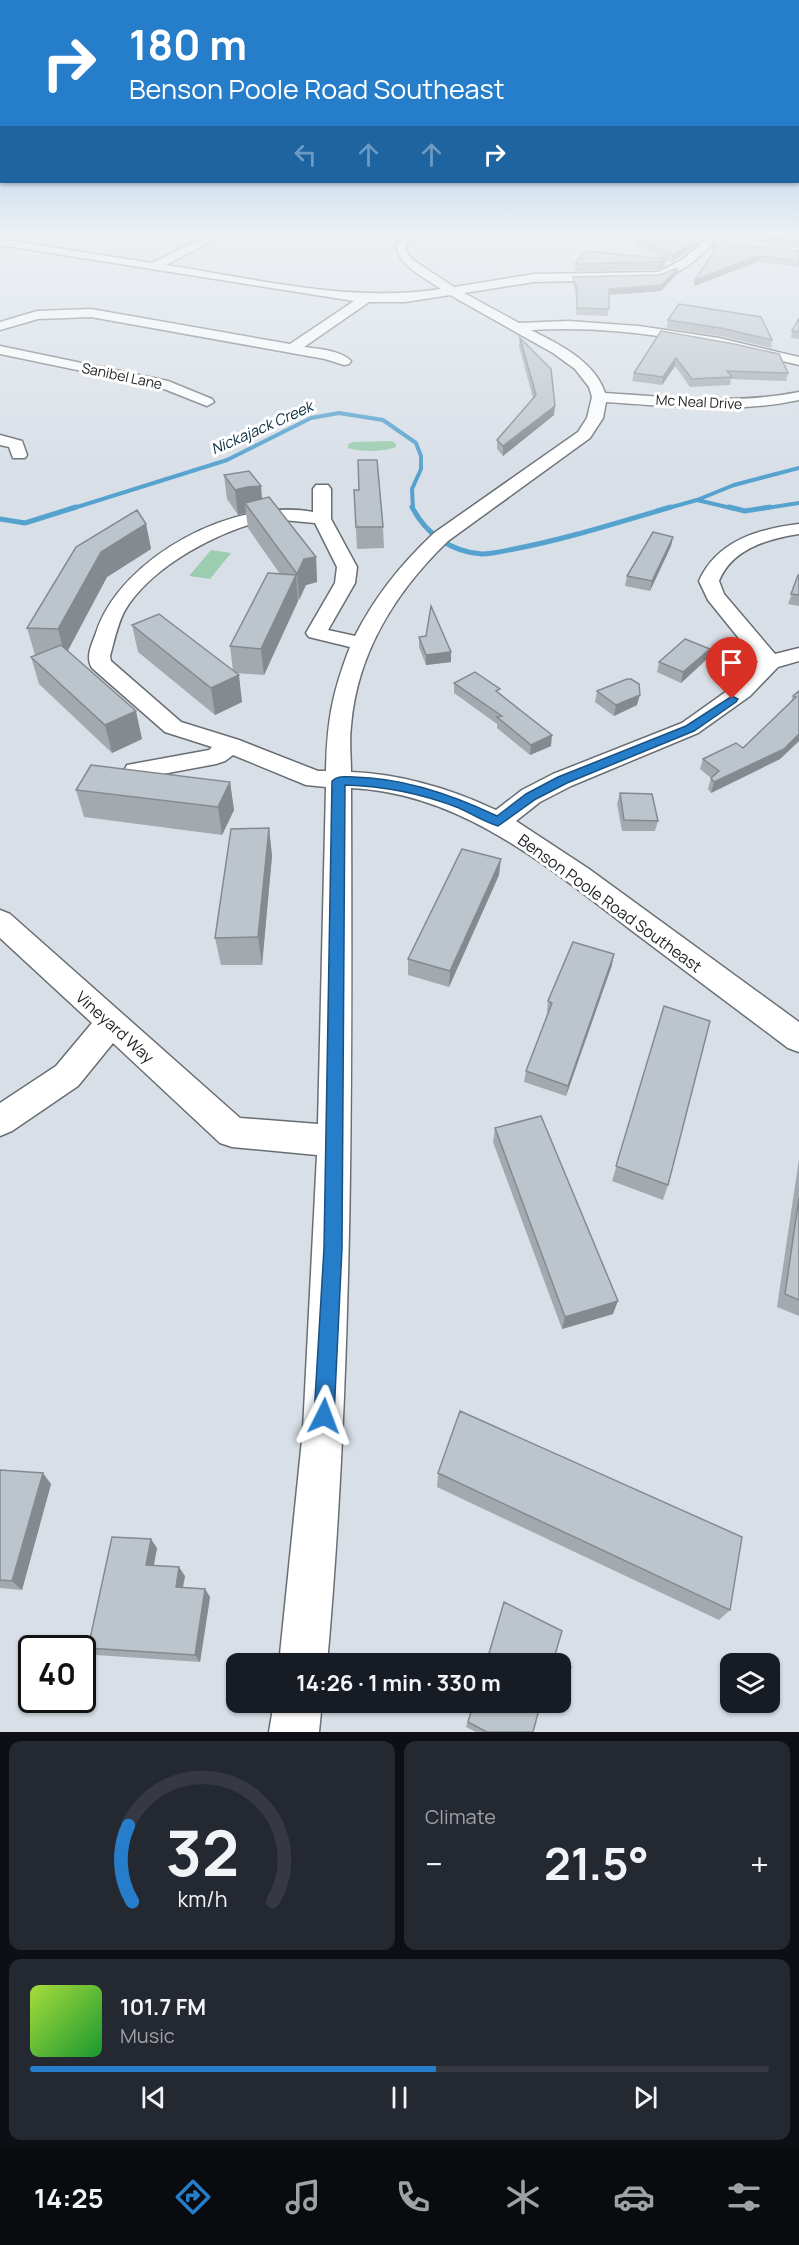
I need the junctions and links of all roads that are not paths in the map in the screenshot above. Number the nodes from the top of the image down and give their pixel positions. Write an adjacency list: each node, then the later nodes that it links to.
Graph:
1 (42, 315): 5 (street)
2 (102, 315): 7 (street)
3 (341, 315): 7 (street)
4 (494, 315): 6 (street)
5 (0, 326)
6 (515, 327): 10 (street); 12 (street)
7 (293, 348): 9 (street)
8 (0, 350): 13 (street, Sanibel Lane)
9 (344, 360)
10 (799, 361)
11 (799, 396): 12 (street, Mc Neal Drive)
12 (599, 397): 19 (street)
13 (207, 402)
14 (0, 440): 15 (street)
15 (19, 455)
16 (322, 489): 17 (street)
17 (322, 519): 19 (street); 22 (street, Benson Poole Road Southeast)
18 (799, 529): 21 (street)
19 (360, 643): 24 (street)
20 (799, 654): 21 (street)
21 (770, 662): 25 (street)
22 (231, 745): 23 (street); 24 (street, Benson Poole Road Southeast)
23 (136, 771)
24 (339, 781): 25 (street, Benson Poole Road Southeast); 30 (street)
25 (498, 822): 28 (street, Benson Poole Road Southeast)
26 (1, 924): 27 (street, Vineyard Way)
27 (110, 1023): 29 (street); 30 (street, Vineyard Way)
28 (799, 1039)
29 (0, 1121)
30 (334, 1141): 31 (street)
31 (304, 1653)
32 (297, 1713): 33 (street)
33 (294, 1732)

